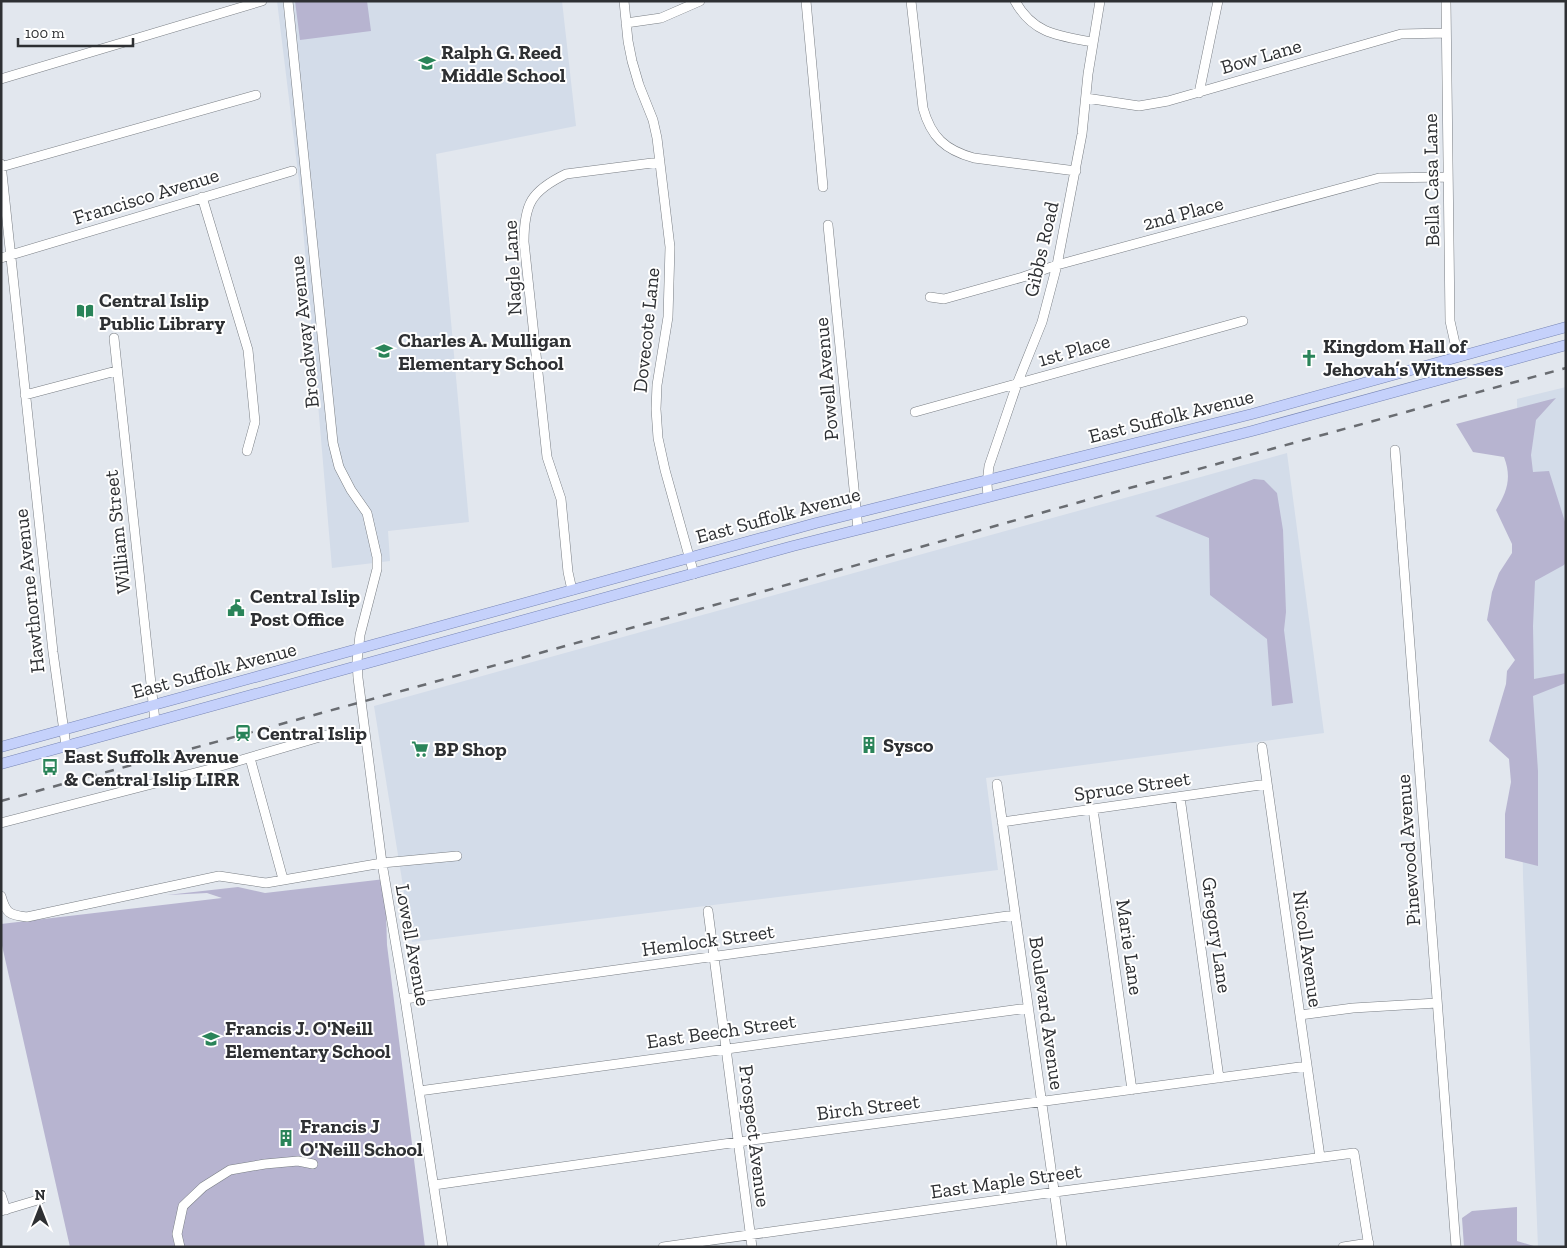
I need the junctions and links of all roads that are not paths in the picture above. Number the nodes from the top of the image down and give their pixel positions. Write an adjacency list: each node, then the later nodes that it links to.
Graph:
1 (262, 1): 14 (street)
2 (288, 1): 47 (street, Broadway Avenue)
3 (624, 1): 11 (street, Dovecote Lane)
4 (700, 1): 11 (street)
5 (806, 1): 23 (street)
6 (911, 1): 21 (street)
7 (1015, 1): 13 (street)
8 (1100, 1): 13 (street, Gibbs Road)
9 (1218, 1): 15 (street)
10 (1446, 1): 12 (street, Bella Casa Lane)
11 (626, 23): 18 (street, Dovecote Lane)
12 (1446, 33): 15 (street, Bow Lane); 22 (street, Bella Casa Lane)
13 (1092, 42): 17 (street, Gibbs Road)
14 (1, 79)
15 (1199, 93): 17 (street, Bow Lane)
16 (256, 95): 19 (street)
17 (1086, 98): 21 (street, Gibbs Road)
18 (660, 162): 44 (street, Dovecote Lane); 46 (street, Nagle Lane)
19 (1, 166): 26 (street, Hawthorne Avenue)
20 (292, 171): 24 (street, Francisco Avenue)
21 (1076, 171): 27 (street, Gibbs Road)
22 (1448, 177): 27 (street, 2nd Place); 33 (street, Bella Casa Lane)
23 (823, 187)
24 (202, 197): 26 (street, Francisco Avenue); 39 (street)
25 (828, 225): 42 (street, Powell Avenue)
26 (6, 256): 36 (street, Hawthorne Avenue)
27 (1057, 265): 28 (street, 2nd Place); 35 (street, Gibbs Road)
28 (930, 296)
29 (1243, 321): 35 (street, 1st Place)
30 (1566, 327): 33 (main road, East Suffolk Avenue)
31 (114, 338): 34 (street, William Street)
32 (1566, 345): 41 (main road, East Suffolk Avenue)
33 (1458, 357): 40 (main road, East Suffolk Avenue)
34 (116, 371): 36 (street); 49 (street, William Street)
35 (1017, 384): 37 (street, 1st Place); 40 (street, Gibbs Road)
36 (25, 395): 51 (street, Hawthorne Avenue)
37 (915, 412)
38 (1395, 450): 72 (street, Pinewood Avenue)
39 (247, 451)
40 (987, 480): 41 (street, Gibbs Road); 42 (main road, East Suffolk Avenue)
41 (988, 497): 43 (main road, East Suffolk Avenue)
42 (856, 512): 43 (street, Powell Avenue); 44 (main road, East Suffolk Avenue)
43 (858, 529): 45 (main road, East Suffolk Avenue)
44 (690, 557): 45 (street, Dovecote Lane); 46 (main road, East Suffolk Avenue)
45 (694, 574): 48 (main road, East Suffolk Avenue)
46 (572, 590): 47 (main road, East Suffolk Avenue)
47 (358, 648): 48 (street, Lowell Avenue); 49 (main road, East Suffolk Avenue)
48 (357, 666): 50 (main road, East Suffolk Avenue); 65 (street, Lowell Avenue)
49 (153, 704): 50 (street, William Street); 51 (main road, East Suffolk Avenue)
50 (155, 722): 54 (main road, East Suffolk Avenue)
51 (63, 729): 53 (main road, East Suffolk Avenue); 54 (street, Hawthorne Avenue)
52 (330, 734): 56 (street)
53 (1, 746)
54 (66, 746): 57 (main road, East Suffolk Avenue)
55 (1262, 747): 59 (street, Nicoll Avenue)
56 (250, 758): 63 (street); 66 (street)
57 (1, 764)
58 (997, 784): 62 (street, Boulevard Avenue)
59 (1267, 784): 60 (street, Spruce Street); 74 (street, Nicoll Avenue)
60 (1180, 796): 61 (street, Spruce Street); 77 (street, Gregory Lane)
61 (1093, 809): 62 (street, Spruce Street); 78 (street, Marie Lane)
62 (1002, 822): 69 (street, Boulevard Avenue)
63 (1, 823)
64 (458, 856): 65 (street)
65 (382, 863): 66 (street); 71 (street, Lowell Avenue)
66 (283, 879): 67 (street)
67 (1, 896)
68 (708, 911): 70 (street, Prospect Avenue)
69 (1015, 915): 70 (street, Hemlock Street); 73 (street, Boulevard Avenue)
70 (714, 957): 71 (street, Hemlock Street); 75 (street, Prospect Avenue)
71 (405, 999): 79 (street, Lowell Avenue)
72 (1438, 1003): 74 (street); 97 (street, Pinewood Avenue)
73 (1028, 1008): 75 (street, East Beech Street); 80 (street, Boulevard Avenue)
74 (1300, 1015): 76 (street, Nicoll Avenue)
75 (727, 1048): 79 (street, East Beech Street); 81 (street, Prospect Avenue)
76 (1307, 1066): 77 (street, Birch Street); 82 (street, Nicoll Avenue)
77 (1220, 1078): 78 (street, Birch Street)
78 (1132, 1090): 80 (street, Birch Street)
79 (419, 1091): 84 (street, Lowell Avenue)
80 (1042, 1102): 81 (street, Birch Street); 85 (street, Boulevard Avenue)
81 (738, 1142): 84 (street, Birch Street); 89 (street, Prospect Avenue)
82 (1320, 1156): 85 (street, East Maple Street); 90 (street, East Maple Street)
83 (313, 1164): 91 (street)
84 (434, 1185): 92 (street, Lowell Avenue)
85 (1055, 1192): 89 (street, East Maple Street); 95 (street, Boulevard Avenue)
86 (1, 1195): 88 (street)
87 (41, 1199): 88 (street)
88 (4, 1211)
89 (750, 1235): 93 (street, East Maple Street); 94 (street, Prospect Avenue)
90 (1369, 1245): 96 (street)
91 (180, 1247)
92 (443, 1247)
93 (663, 1247)
94 (752, 1247)
95 (1062, 1247)
96 (1343, 1247)
97 (1456, 1247)

